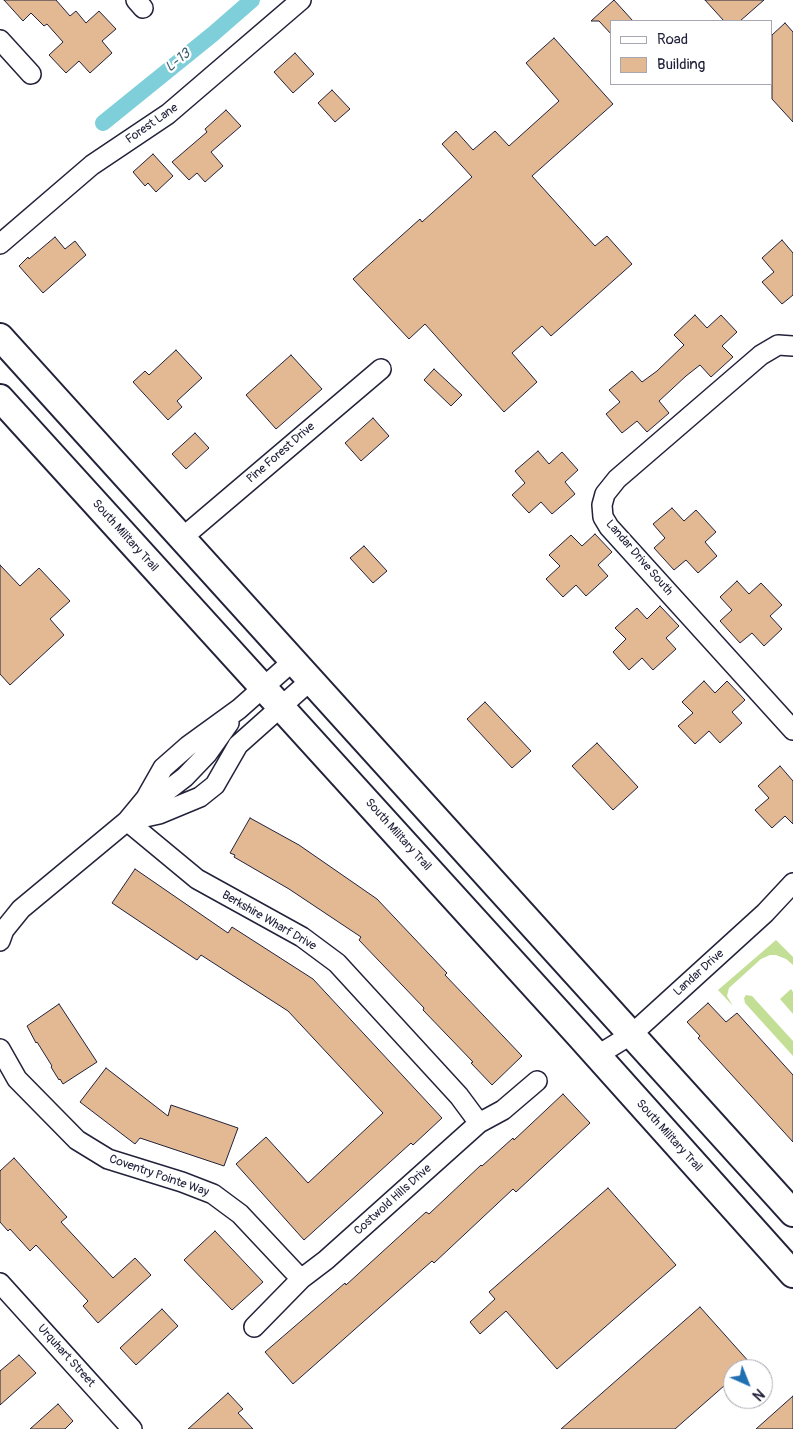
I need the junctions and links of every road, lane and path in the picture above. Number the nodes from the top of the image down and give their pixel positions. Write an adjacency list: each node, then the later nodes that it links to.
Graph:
1 (301, 0): 4 (street, Forest Lane)
2 (0, 40): 3 (street)
3 (31, 74)
4 (0, 244)
5 (0, 337): 9 (main road)
6 (793, 346): 15 (street, Landar Drive South)
7 (381, 369): 9 (street, Pine Forest Drive)
8 (0, 398): 12 (main road, South Military Trail)
9 (182, 538): 10 (main road)
10 (293, 661): 11 (main road); 12 (street)
11 (310, 680): 13 (street); 22 (main road)
12 (263, 687): 13 (main road, South Military Trail); 14 (street)
13 (280, 706): 18 (street); 24 (main road, South Military Trail)
14 (239, 709): 16 (street); 17 (street)
15 (793, 730)
16 (171, 787): 17 (street); 18 (street)
17 (146, 798): 19 (street)
18 (177, 807): 19 (street)
19 (127, 821): 21 (street); 26 (street, Berkshire Wharf Drive)
20 (793, 883): 22 (street, Landar Drive)
21 (0, 941)
22 (632, 1034): 24 (street, Landar Drive); 27 (main road)
23 (0, 1049): 29 (street, Coventry Pointe Way)
24 (598, 1055): 28 (main road, South Military Trail)
25 (537, 1081): 26 (street, Costwold Hills Drive)
26 (479, 1123): 29 (street, Costwold Hills Drive)
27 (793, 1213)
28 (793, 1274)
29 (301, 1279): 31 (street, Costwold Hills Drive)
30 (0, 1283): 32 (street, Urquhart Street)
31 (254, 1327)
32 (132, 1429)

